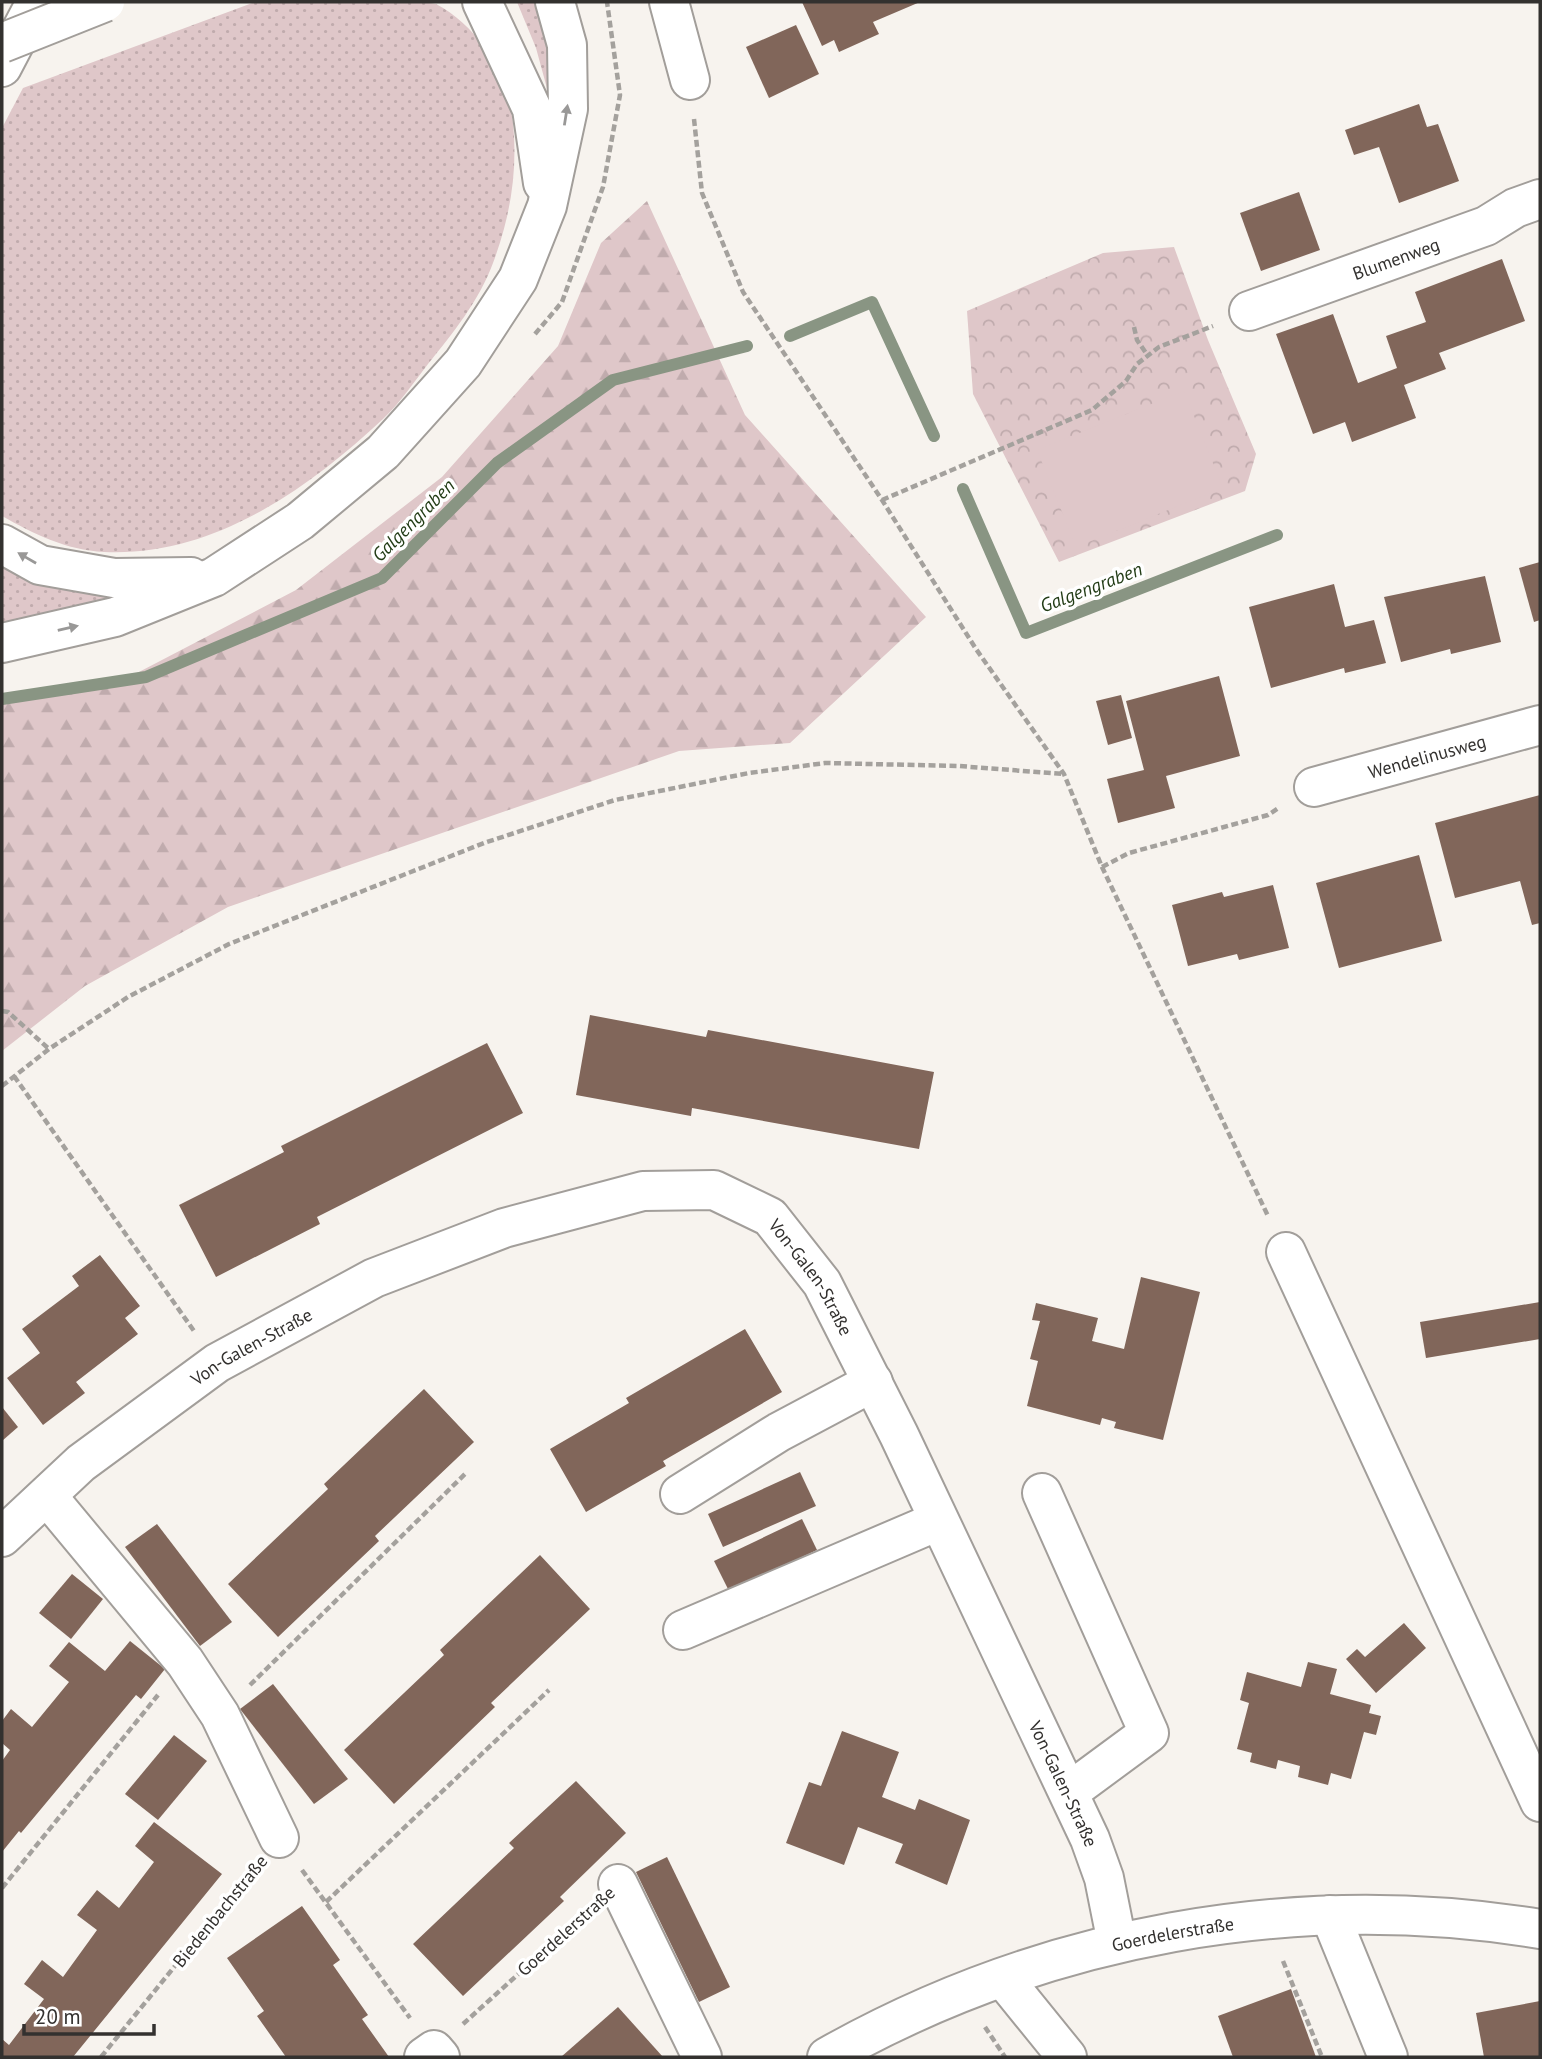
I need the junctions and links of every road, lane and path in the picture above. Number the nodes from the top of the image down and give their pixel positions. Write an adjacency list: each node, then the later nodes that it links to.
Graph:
1 (36, 2): 7 (main road)
2 (104, 2): 6 (main road, bridge)
3 (555, 2): 10 (main road, one-way to 3)
4 (669, 2): 8 (main road)
5 (477, 5): 10 (main road)
6 (2, 43)
7 (2, 67)
8 (690, 80): 14 (path)
9 (1540, 199): 11 (main road, Blumenweg)
10 (547, 206): 16 (main road)
11 (1249, 311): 13 (path)
12 (1134, 327): 13 (path)
13 (1148, 356): 14 (path)
14 (882, 500): 19 (path)
15 (2, 544): 16 (main road, one-way to 15)
16 (214, 577): 17 (main road, one-way to 16)
17 (2, 643)
18 (1540, 725): 20 (main road, Wendelinusweg)
19 (1064, 774): 21 (path); 23 (path)
20 (1314, 787): 21 (path)
21 (1102, 867): 26 (path)
22 (2, 1012): 23 (path)
23 (49, 1049): 24 (path)
24 (14, 1076): 25 (path); 27 (path)
25 (2, 1086)
26 (1286, 1252): 40 (main road)
27 (198, 1337)
28 (873, 1382): 31 (main road); 32 (main road, Von-Galen-Straße); 33 (main road, Von-Galen-Straße)
29 (465, 1474): 38 (path)
30 (1042, 1493): 39 (main road)
31 (680, 1494)
32 (47, 1496): 34 (main road, Von-Galen-Straße); 36 (main road, Biedenbachstraße)
33 (938, 1521): 35 (main road); 39 (main road, Von-Galen-Straße)
34 (2, 1537)
35 (683, 1630)
36 (185, 1662): 38 (main road, Biedenbachstraße); 43 (path)
37 (549, 1689): 50 (path, Goerdelerstraße)
38 (220, 1715): 41 (main road, Biedenbachstraße)
39 (1069, 1793): 47 (main road, Von-Galen-Straße)
40 (1540, 1802)
41 (279, 1839): 51 (path, Biedenbachstraße)
42 (618, 1884): 50 (path, Goerdelerstraße); 52 (main road, Goerdelerstraße)
43 (2, 1888)
44 (1330, 1915): 45 (main road, Goerdelerstraße); 46 (main road, Goerdelerstraße); 57 (main road)
45 (1266, 1919): 47 (main road, Goerdelerstraße); 56 (path)
46 (1540, 1929)
47 (1117, 1943): 48 (main road, Goerdelerstraße)
48 (1003, 1978): 53 (main road, Goerdelerstraße); 55 (main road)
49 (980, 2020): 54 (path)
50 (432, 2055)
51 (102, 2057)
52 (702, 2057)
53 (827, 2057)
54 (1004, 2057)
55 (1067, 2057)
56 (1322, 2057)
57 (1388, 2057)

